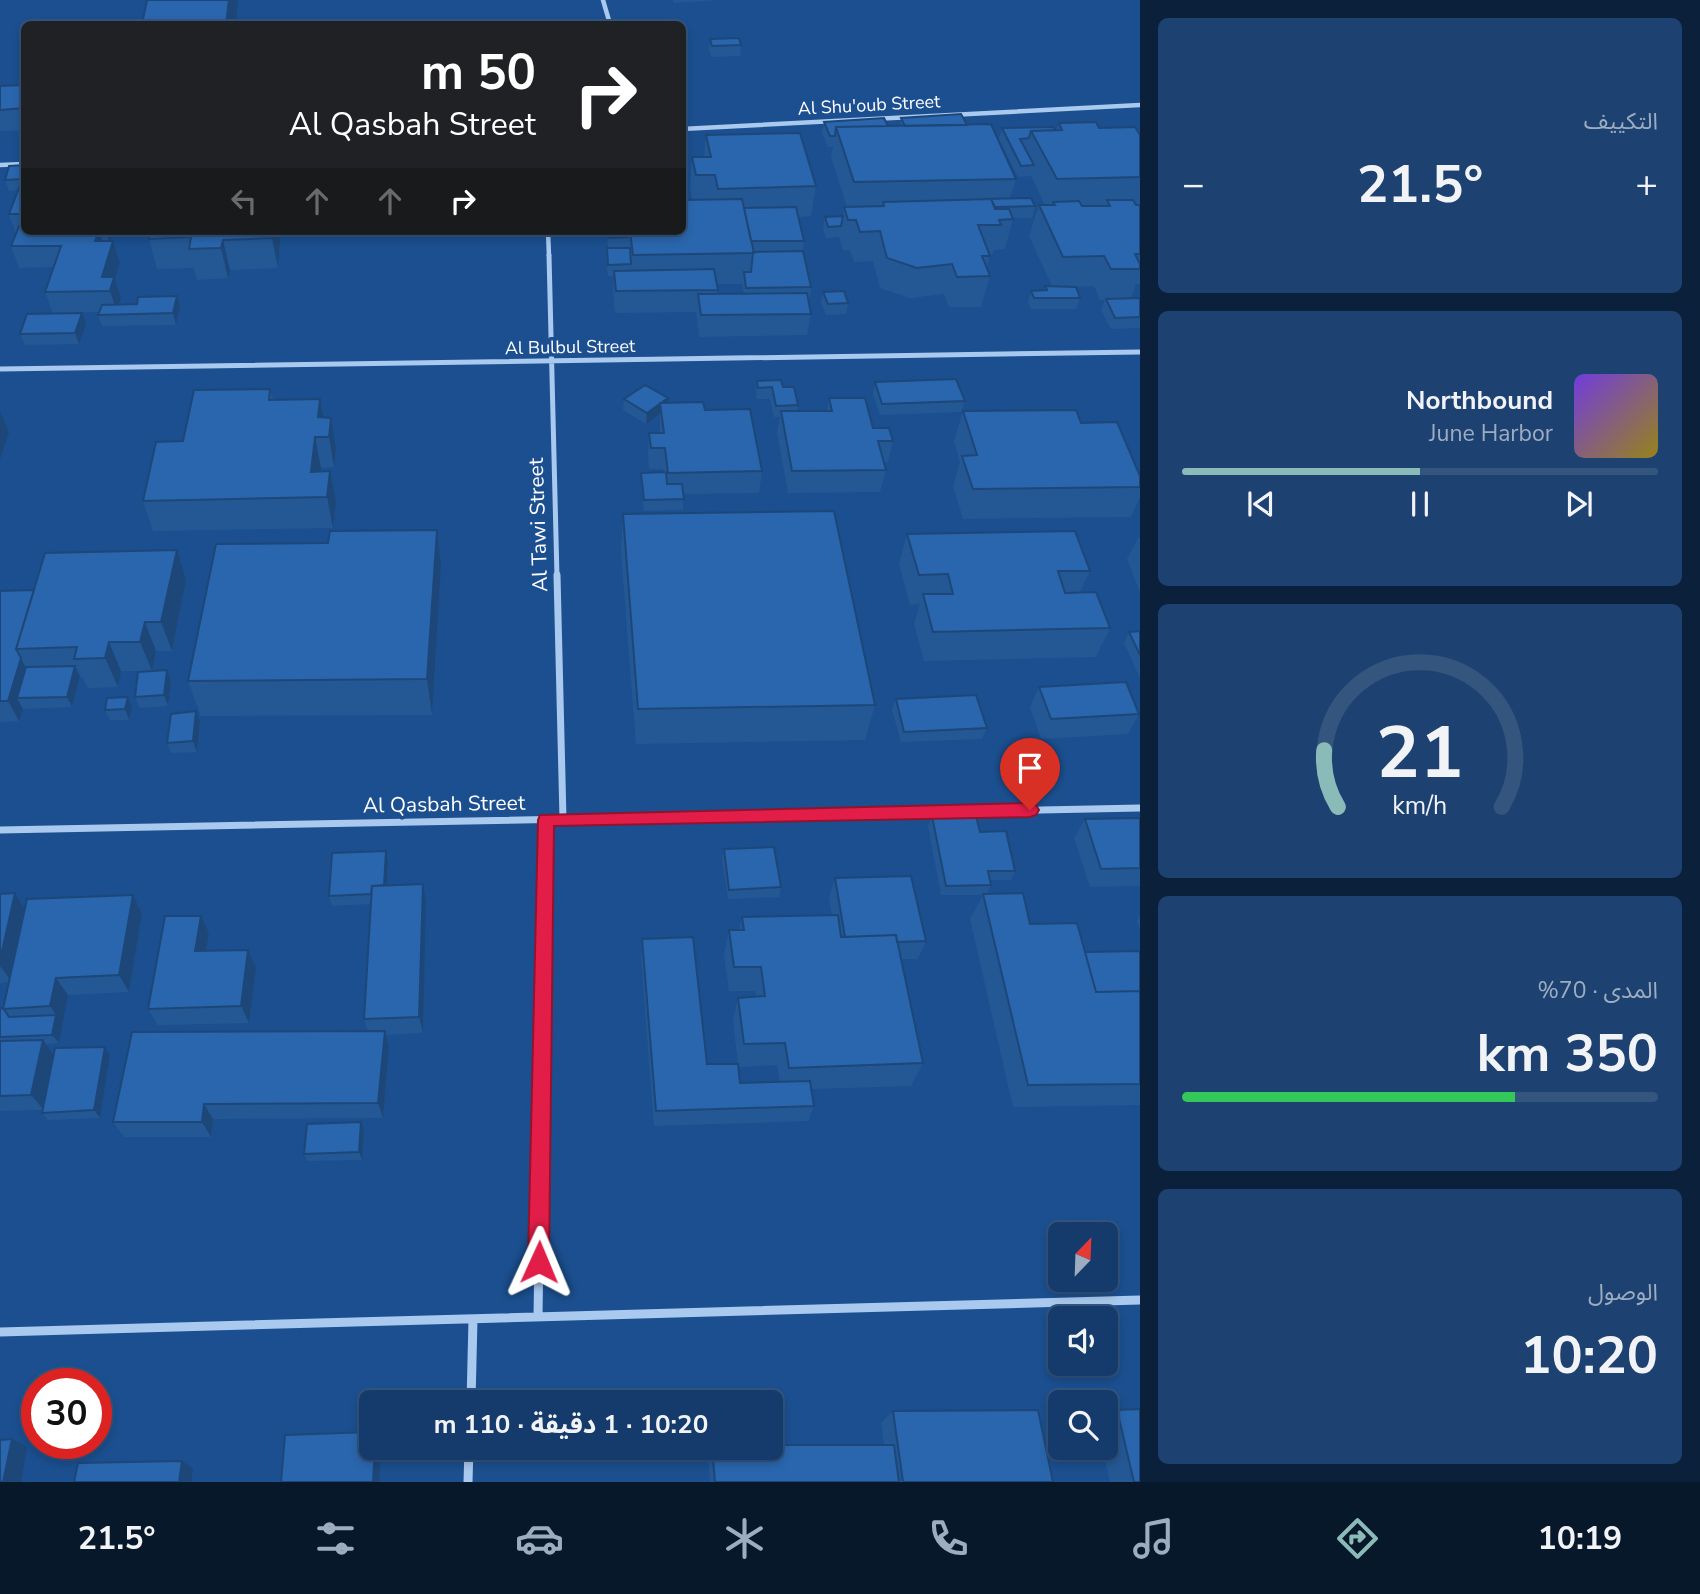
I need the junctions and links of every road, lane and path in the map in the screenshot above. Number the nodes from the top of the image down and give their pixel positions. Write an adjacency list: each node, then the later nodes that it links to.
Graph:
1 (603, 0): 2 (street)
2 (609, 21)
3 (1140, 105): 4 (street, Al Shu'oub Street)
4 (686, 129)
5 (21, 164): 6 (street)
6 (0, 165)
7 (548, 235): 9 (street, Al Tawi Street)
8 (1140, 352): 9 (street, Al Bulbul Street)
9 (550, 361): 10 (street, Al Bulbul Street); 12 (street, Al Tawi Street)
10 (0, 369)
11 (1140, 808): 12 (street, Al Qasbah Street)
12 (563, 819): 13 (street, Al Qasbah Street)
13 (546, 820): 14 (street, Al Qasbah Street); 16 (street)
14 (0, 830)
15 (1140, 1300): 16 (street)
16 (538, 1317): 17 (street)
17 (473, 1320): 18 (street); 19 (street)
18 (0, 1332)
19 (471, 1390)
20 (469, 1460): 21 (street)
21 (468, 1482)

